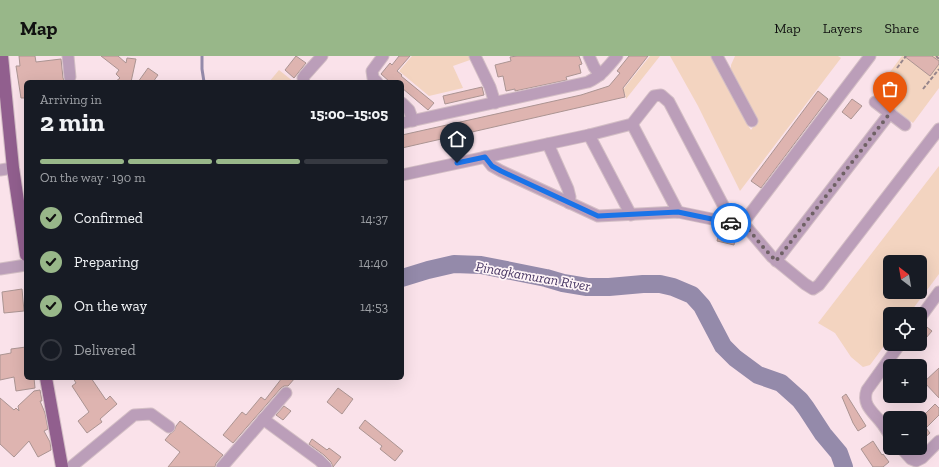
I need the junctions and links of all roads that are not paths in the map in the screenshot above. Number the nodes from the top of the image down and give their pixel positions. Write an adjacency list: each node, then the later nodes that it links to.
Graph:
1 (2, 56): 26 (main road)
2 (68, 56): 11 (street)
3 (322, 56): 12 (street)
4 (384, 56): 13 (street)
5 (477, 56): 15 (street)
6 (589, 56): 10 (street)
7 (617, 56): 10 (street)
8 (870, 56): 33 (street)
9 (721, 58): 19 (street)
10 (600, 75): 15 (street)
11 (70, 77)
12 (304, 80)
13 (375, 80)
14 (875, 102): 17 (street)
15 (495, 103): 18 (street)
16 (404, 105): 18 (street)
17 (890, 113): 21 (street); 35 (street)
18 (407, 122)
19 (752, 122)
20 (632, 124): 23 (street); 30 (street); 32 (street)
21 (904, 125)
22 (939, 129): 35 (street)
23 (589, 135): 24 (street); 31 (street)
24 (548, 144): 25 (street); 29 (street)
25 (485, 157): 28 (street); 29 (street)
26 (13, 168): 27 (street); 34 (main road)
27 (0, 170)
28 (404, 175)
29 (569, 202): 31 (street)
30 (678, 212): 31 (street); 32 (street)
31 (631, 215)
32 (727, 222): 33 (street)
33 (743, 223): 35 (street)
34 (24, 237)
35 (776, 261)
36 (24, 265): 37 (street)
37 (0, 269)
38 (939, 292): 39 (street)
39 (927, 308)
40 (895, 351): 44 (street)
41 (46, 380): 50 (main road)
42 (286, 393): 43 (street)
43 (263, 419): 52 (street); 53 (street)
44 (883, 425)
45 (169, 427): 51 (street)
46 (939, 440): 47 (street)
47 (927, 453)
48 (908, 455): 49 (street)
49 (925, 455)
50 (62, 467)
51 (72, 467)
52 (222, 467)
53 (326, 467)

